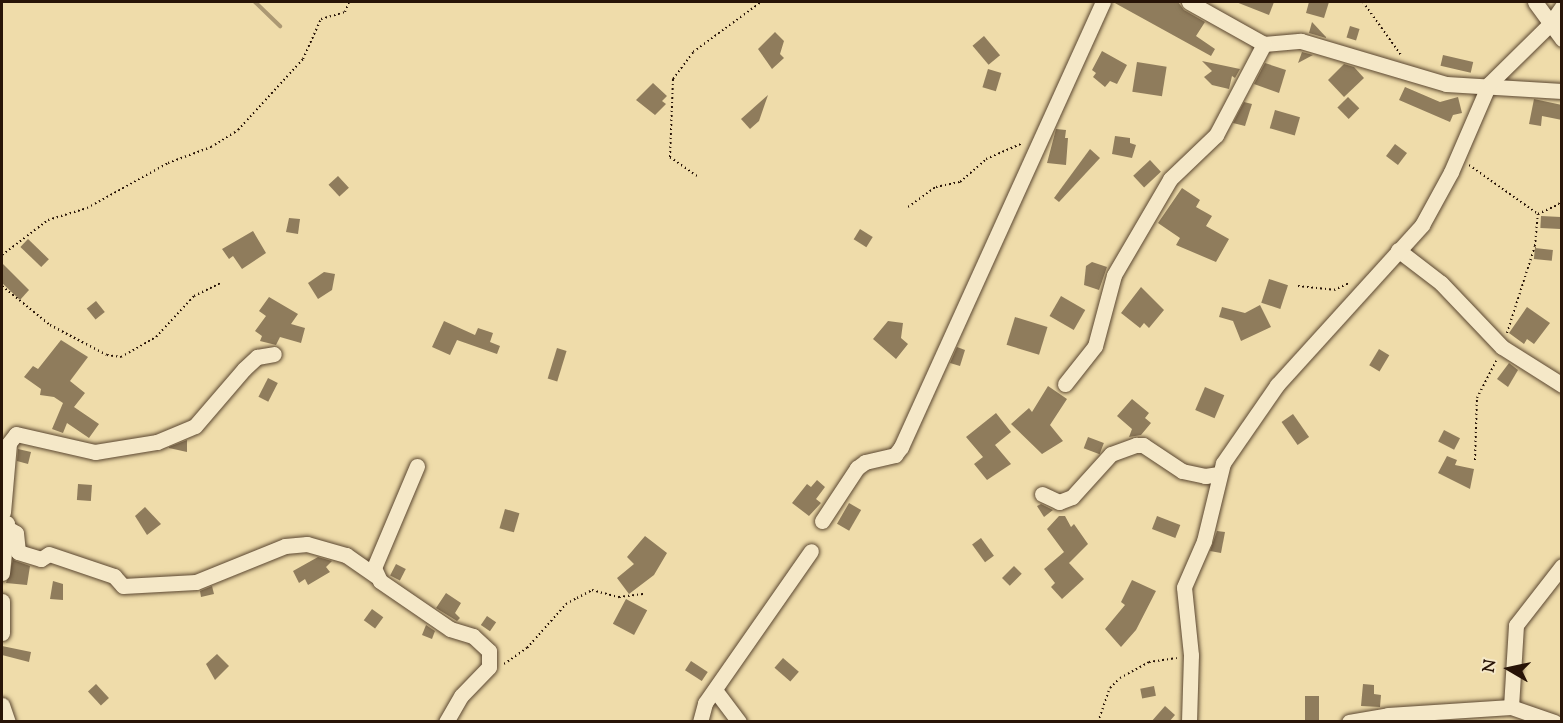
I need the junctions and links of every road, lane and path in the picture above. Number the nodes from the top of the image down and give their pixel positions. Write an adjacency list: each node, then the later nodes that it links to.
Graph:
1 (349, 2): 21 (path)
2 (761, 2): 16 (path)
3 (1103, 2): 35 (street)
4 (1189, 2): 10 (street)
5 (1363, 2): 11 (path)
6 (1534, 2): 8 (street)
7 (1562, 7): 8 (street)
8 (1550, 24): 9 (street); 12 (street)
9 (1562, 39)
10 (1264, 44): 11 (street); 28 (street)
11 (1416, 74): 12 (street)
12 (1489, 84): 13 (street); 15 (street)
13 (1562, 91)
14 (1028, 138): 18 (path)
15 (1458, 155): 19 (path); 20 (street)
16 (697, 176)
17 (1562, 198): 19 (path)
18 (908, 207)
19 (1538, 214): 26 (path)
20 (1398, 250): 26 (street); 32 (street)
21 (2, 255)
22 (1354, 280): 25 (path)
23 (221, 283): 24 (path)
24 (2, 286)
25 (1298, 286)
26 (1502, 346): 29 (street); 30 (path)
27 (274, 354): 34 (street)
28 (1065, 384)
29 (1562, 385)
30 (1475, 460)
31 (417, 466): 40 (street)
32 (1219, 474): 33 (street); 44 (street)
33 (1041, 494)
34 (2, 511): 36 (street)
35 (822, 521)
36 (9, 529): 39 (street); 40 (street)
37 (811, 551): 46 (street)
38 (1562, 566): 48 (street)
39 (2, 573)
40 (376, 576): 45 (street)
41 (645, 594): 45 (path)
42 (2, 601): 43 (street)
43 (2, 633)
44 (1191, 655): 53 (path); 54 (street)
45 (489, 667): 50 (street)
46 (715, 690): 51 (street); 52 (street)
47 (2, 705): 49 (street)
48 (1510, 707): 55 (street); 56 (street)
49 (8, 722)
50 (446, 722)
51 (700, 722)
52 (739, 722)
53 (1098, 722)
54 (1189, 722)
55 (1349, 722)
56 (1554, 722)

